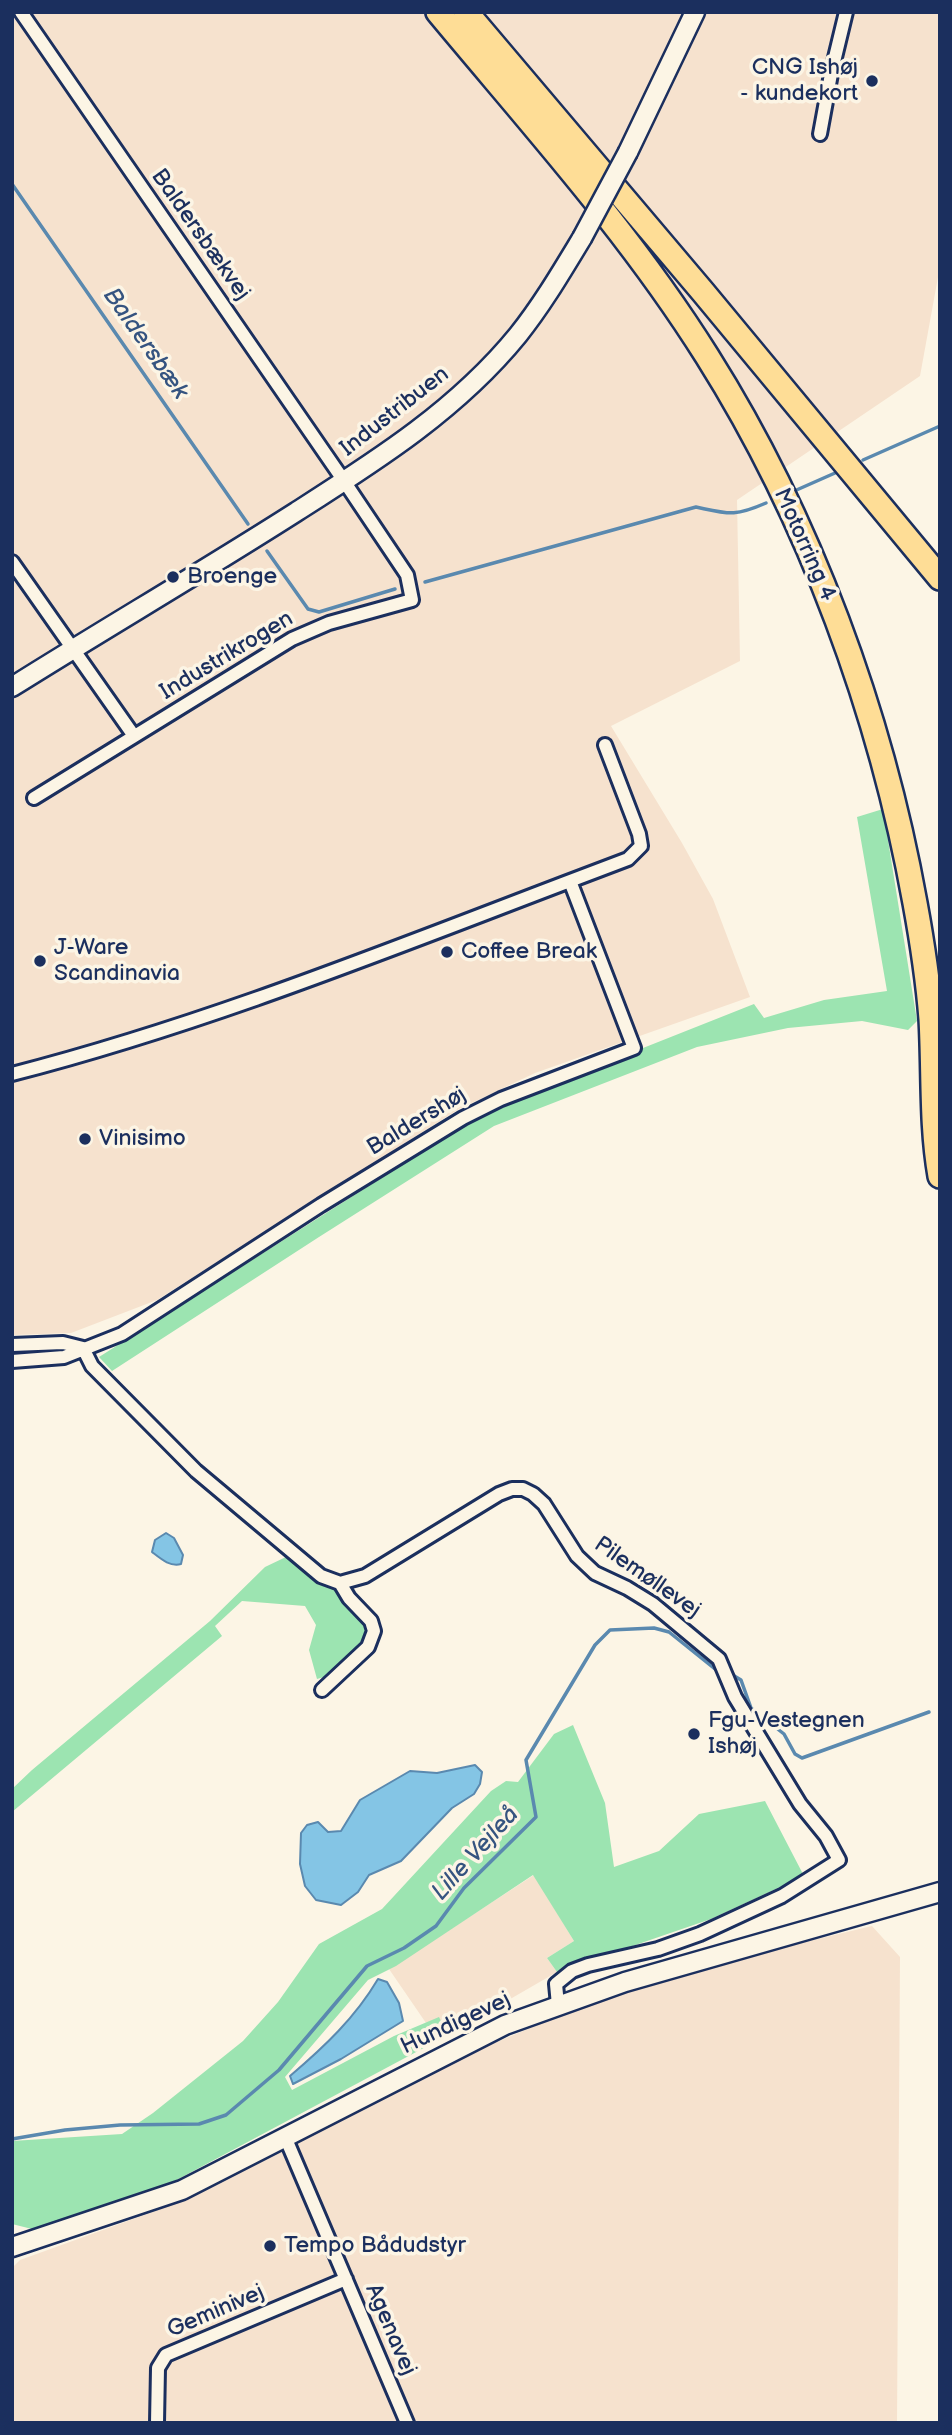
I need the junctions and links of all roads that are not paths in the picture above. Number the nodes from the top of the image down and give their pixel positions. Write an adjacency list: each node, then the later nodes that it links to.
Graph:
1 (21, 12): 7 (street, Baldersbækvej)
2 (438, 12): 17 (highway, Motorring 4)
3 (466, 12): 9 (highway)
4 (695, 12): 7 (street, Industribuen, bridge)
5 (846, 12): 6 (street)
6 (820, 135)
7 (344, 481): 10 (street, Industribuen); 12 (street, Industrikrogen)
8 (12, 562): 10 (street)
9 (940, 578)
10 (73, 649): 11 (street, Industribuen); 12 (street)
11 (12, 687)
12 (134, 736): 14 (street, Industrikrogen)
13 (605, 745): 15 (street)
14 (34, 797)
15 (570, 881): 16 (street); 19 (street, Baldershøj)
16 (12, 1074)
17 (940, 1176)
18 (12, 1345): 19 (street, Baldershøj)
19 (83, 1348): 20 (street, Baldershøj); 21 (street)
20 (12, 1361)
21 (340, 1583): 22 (street); 24 (street, Pilemøllevej)
22 (322, 1690)
23 (940, 1892): 24 (street, Hundigevej)
24 (558, 2005): 25 (street, Hundigevej)
25 (286, 2139): 26 (street, Hundigevej); 27 (street, Agenavej)
26 (12, 2247)
27 (346, 2279): 28 (street, Geminivej); 29 (street, Agenavej)
28 (158, 2423)
29 (407, 2423)

